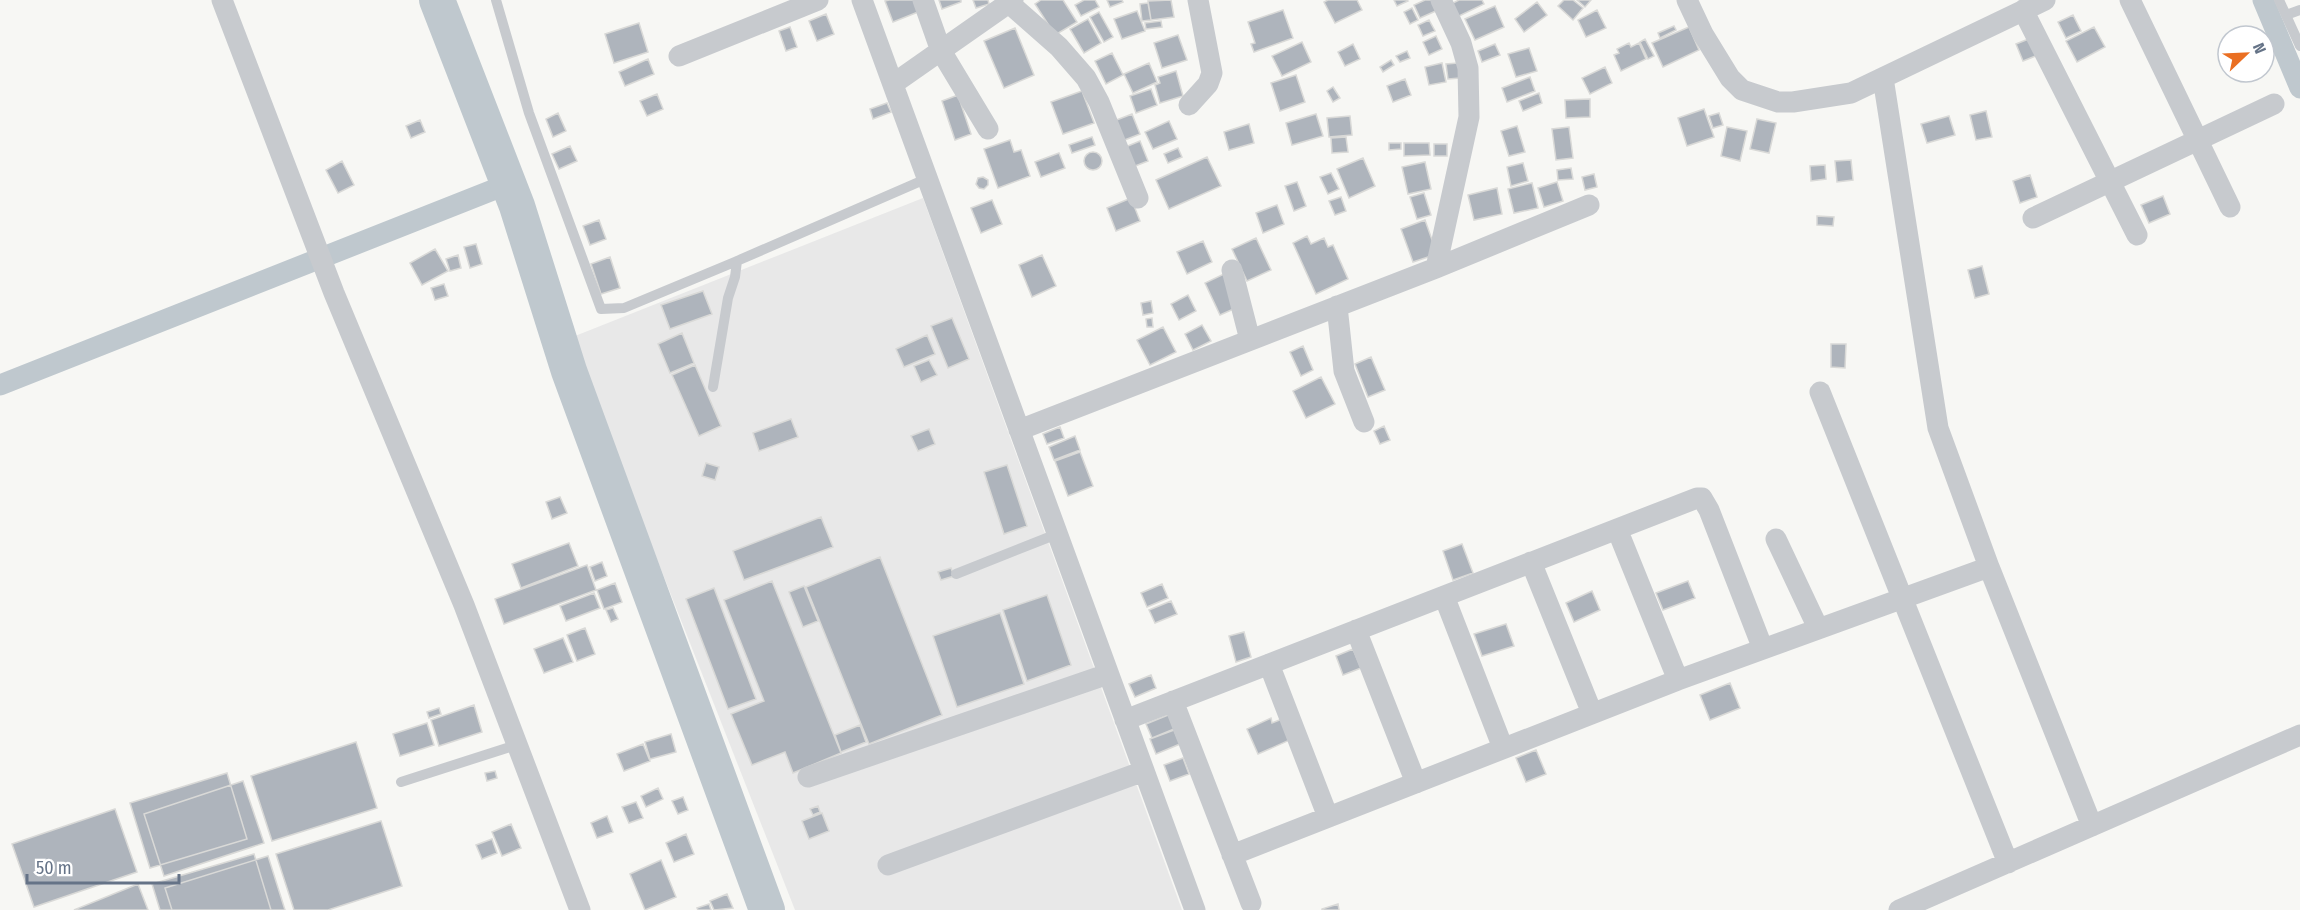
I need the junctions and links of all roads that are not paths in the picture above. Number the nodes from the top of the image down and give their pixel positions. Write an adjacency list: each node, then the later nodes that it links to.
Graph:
1 (222, 0): 59 (street)
2 (496, 0): 32 (lane)
3 (818, 0): 18 (street)
4 (862, 0): 20 (street)
5 (923, 0): 17 (street)
6 (1198, 0): 22 (street)
7 (1441, 0): 33 (street)
8 (1687, 0): 19 (street)
9 (2045, 0): 13 (street)
10 (2130, 0): 24 (street)
11 (2279, 0): 15 (lane)
12 (1011, 1): 17 (street); 27 (street)
13 (2023, 10): 19 (street); 26 (street)
14 (2300, 10): 15 (lane)
15 (2286, 15): 16 (lane)
16 (2300, 46)
17 (941, 51): 20 (street); 23 (street)
18 (679, 56)
19 (1883, 78): 45 (street)
20 (893, 84): 25 (street)
21 (2274, 104): 24 (street)
22 (1189, 105)
23 (988, 129)
24 (2197, 140): 26 (street); 29 (street)
25 (928, 178): 32 (lane); 40 (street)
26 (2110, 182): 30 (street); 31 (street)
27 (1138, 198)
28 (1589, 205): 33 (street)
29 (2230, 207)
30 (2033, 218)
31 (2137, 235)
32 (737, 261): 37 (lane)
33 (1436, 268): 35 (street)
34 (1232, 270): 36 (street)
35 (1337, 306): 36 (street); 39 (street)
36 (1250, 340): 40 (street)
37 (713, 387)
38 (1820, 392): 48 (street)
39 (1364, 422)
40 (1019, 430): 42 (street)
41 (1617, 529): 44 (street); 51 (street); 54 (street)
42 (1057, 534): 46 (lane); 53 (street)
43 (1776, 539): 49 (street)
44 (1531, 562): 47 (street); 56 (street)
45 (1989, 567): 48 (street); 66 (street)
46 (956, 574)
47 (1444, 596): 50 (street); 60 (street)
48 (1903, 598): 49 (street); 68 (street)
49 (1818, 628): 51 (street)
50 (1356, 630): 52 (street); 64 (street)
51 (1763, 649): 54 (street)
52 (1269, 664): 55 (street); 65 (street)
53 (1108, 674): 57 (street); 62 (street)
54 (1678, 680): 56 (street)
55 (1173, 701): 57 (street); 67 (street)
56 (1592, 713): 60 (street)
57 (1125, 720): 61 (street)
58 (2300, 735): 66 (street)
59 (516, 745): 63 (lane); 71 (street)
60 (1503, 748): 64 (street)
61 (1144, 771): 69 (street); 72 (street)
62 (808, 777)
63 (401, 782)
64 (1416, 783): 65 (street)
65 (1328, 817): 67 (street)
66 (2092, 826): 68 (street)
67 (1232, 855): 70 (street)
68 (2008, 863): 73 (street)
69 (888, 865)
70 (1251, 903)
71 (580, 910)
72 (1195, 910)
73 (1899, 910)

